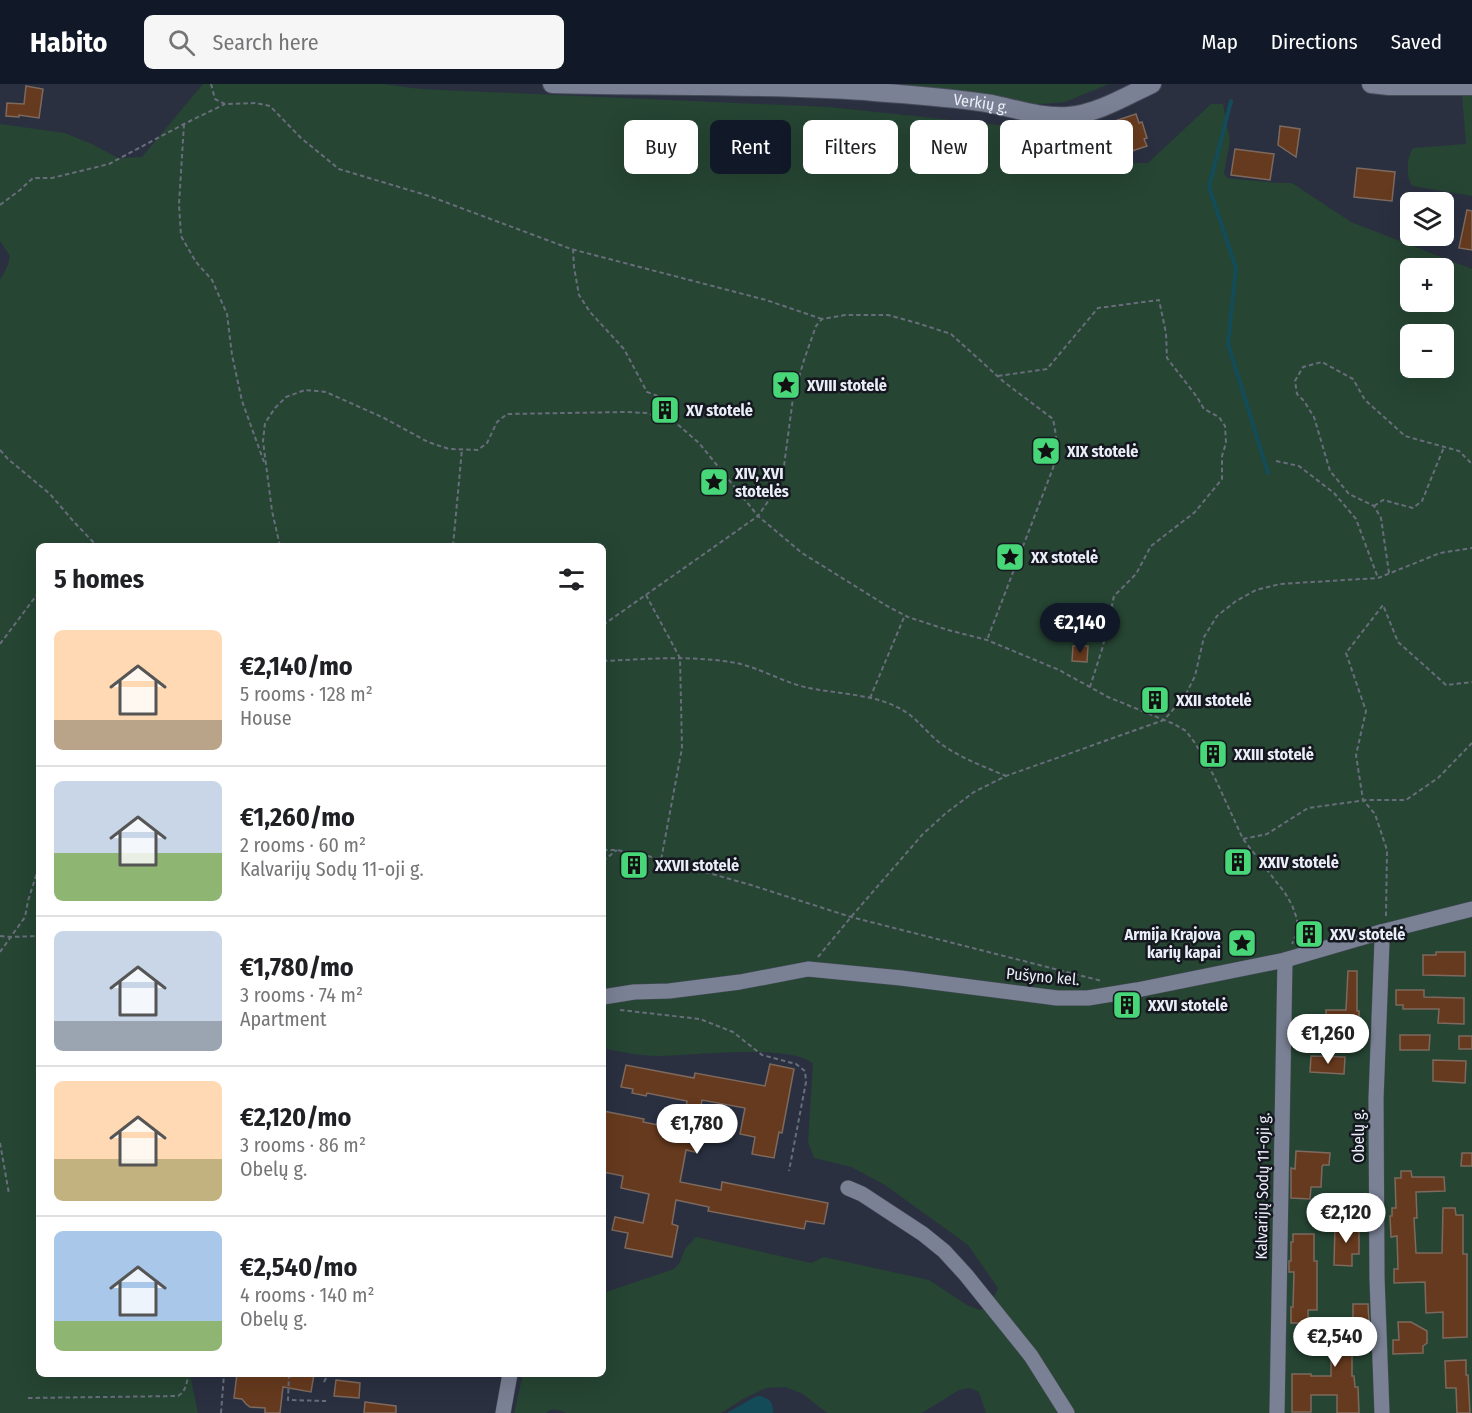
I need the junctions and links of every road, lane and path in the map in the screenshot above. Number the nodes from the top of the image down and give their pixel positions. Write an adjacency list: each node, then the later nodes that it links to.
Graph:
1 (211, 84): 6 (path)
2 (552, 84): 3 (main road, Verkių g.)
3 (1152, 84)
4 (1371, 84): 5 (main road)
5 (1472, 86)
6 (225, 104): 7 (path); 9 (path)
7 (184, 124): 8 (path); 18 (path)
8 (0, 204)
9 (573, 249): 10 (path); 12 (path)
10 (822, 319): 11 (path); 20 (path)
11 (998, 376): 31 (path); 36 (path)
12 (676, 423): 14 (path); 20 (path)
13 (1444, 447): 17 (path); 19 (path); 19 (path)
14 (462, 449): 18 (path); 23 (path)
15 (0, 450): 21 (path)
16 (1276, 461): 26 (path)
17 (1472, 464)
18 (266, 467): 22 (path)
19 (1374, 506): 25 (path)
20 (758, 516): 28 (path); 29 (path)
21 (94, 543)
22 (279, 543)
23 (453, 543)
24 (1472, 548): 25 (path)
25 (1389, 573): 26 (path)
26 (1378, 578): 38 (path)
27 (36, 596): 32 (path)
28 (646, 596): 30 (path); 33 (path)
29 (905, 615): 31 (path); 37 (path)
30 (606, 623)
31 (987, 640): 36 (path)
32 (0, 644)
33 (680, 658): 34 (path); 37 (path); 46 (path)
34 (606, 661)
35 (1472, 682): 41 (path)
36 (1090, 687): 38 (path)
37 (870, 698): 40 (path)
38 (1164, 720): 40 (path); 42 (path)
39 (1472, 743): 41 (path)
40 (1006, 776): 49 (path)
41 (1363, 800): 42 (path); 50 (path)
42 (1243, 839): 55 (path)
43 (606, 850): 44 (path)
44 (617, 850): 45 (path); 46 (path)
45 (606, 859)
46 (662, 860): 49 (path)
47 (36, 876): 53 (path)
48 (1472, 909): 50 (street, Pušyno kel.)
49 (851, 917): 56 (path); 57 (path)
50 (1383, 931): 55 (street, Pušyno kel.); 76 (street, Obelų g.)
51 (0, 936): 53 (path)
52 (36, 936): 53 (path)
53 (11, 938): 54 (path)
54 (0, 952)
55 (1285, 960): 56 (street, Pušyno kel.); 75 (street, Kalvarijų Sodų 11-oji g.)
56 (808, 969): 58 (street, Pušyno kel.)
57 (1111, 983)
58 (606, 997)
59 (620, 1010): 61 (path)
60 (0, 1143): 63 (path)
61 (789, 1170)
62 (848, 1188): 74 (street)
63 (9, 1194)
64 (188, 1377): 70 (path)
65 (224, 1377): 72 (path)
66 (289, 1377): 71 (path)
67 (326, 1377): 69 (path)
68 (509, 1377): 73 (street)
69 (324, 1382)
70 (28, 1398)
71 (326, 1401)
72 (221, 1413)
73 (502, 1413)
74 (1067, 1413)
75 (1276, 1413)
76 (1382, 1413)

